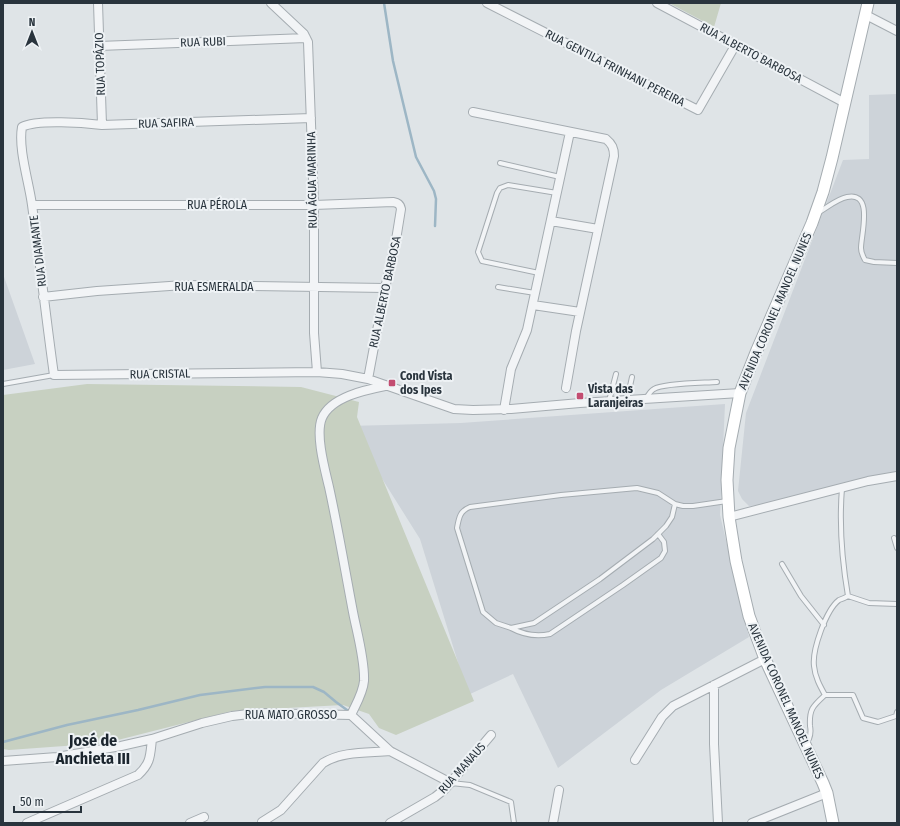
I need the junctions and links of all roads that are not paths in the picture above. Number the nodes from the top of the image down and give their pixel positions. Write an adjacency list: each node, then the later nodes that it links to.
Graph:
1 (98, 3): 10 (street, RUA TOPÁZIO)
2 (271, 3): 8 (street)
3 (487, 3): 9 (street, RUA GENTILA FRINHANI PEREIRA)
4 (657, 3): 9 (street, RUA ALBERTO BARBOSA)
5 (868, 3): 6 (street, AVENIDA CORONEL MANOEL NUNES)
6 (866, 15): 7 (street); 11 (street, AVENIDA CORONEL MANOEL NUNES)
7 (897, 31)
8 (306, 38): 10 (street, RUA RUBI); 13 (street, RUA ÁGUA MARINHA)
9 (736, 44): 11 (street, RUA ALBERTO BARBOSA)
10 (99, 46): 14 (street, RUA TOPÁZIO)
11 (845, 103): 23 (street, AVENIDA CORONEL MANOEL NUNES)
12 (473, 112): 16 (street)
13 (311, 118): 14 (street, RUA SAFIRA); 21 (street, RUA ÁGUA MARINHA)
14 (102, 125): 15 (street, RUA SAFIRA)
15 (22, 127): 20 (street, RUA DIAMANTE)
16 (570, 132): 18 (street); 25 (street)
17 (500, 163): 18 (lane)
18 (560, 177): 19 (street)
19 (556, 193): 24 (street); 27 (lane)
20 (32, 205): 21 (street, RUA PÉROLA); 32 (street, RUA DIAMANTE)
21 (314, 205): 22 (street, RUA PÉROLA); 29 (street, RUA ÁGUA MARINHA)
22 (400, 205): 30 (street, RUA ALBERTO BARBOSA)
23 (815, 214): 26 (lane); 44 (street, AVENIDA CORONEL MANOEL NUNES)
24 (551, 221): 25 (street); 27 (street)
25 (598, 229): 34 (street)
26 (897, 262)
27 (540, 273): 31 (street)
28 (498, 287): 31 (lane)
29 (313, 288): 30 (street, RUA ESMERALDA); 32 (street, RUA ESMERALDA); 35 (street, RUA ÁGUA MARINHA)
30 (385, 288): 39 (street, RUA ALBERTO BARBOSA)
31 (535, 293): 33 (street)
32 (43, 297): 37 (street, RUA DIAMANTE)
33 (533, 305): 34 (street); 48 (street)
34 (580, 312): 43 (street)
35 (317, 372): 37 (street, RUA CRISTAL); 39 (street, RUA CRISTAL)
36 (616, 374): 47 (lane)
37 (54, 375): 41 (lane, RUA CRISTAL)
38 (632, 377): 46 (lane)
39 (368, 379): 42 (street, RUA CRISTAL)
40 (717, 382): 45 (lane)
41 (3, 384)
42 (385, 386): 48 (street, RUA CRISTAL); 66 (street, RUA MATO GROSSO)
43 (566, 388)
44 (740, 393): 45 (street, RUA CRISTAL); 51 (street, AVENIDA CORONEL MANOEL NUNES)
45 (646, 399): 46 (street, RUA CRISTAL)
46 (627, 400): 47 (street, RUA CRISTAL)
47 (609, 401): 48 (street, RUA CRISTAL)
48 (504, 410)
49 (897, 476): 50 (street)
50 (842, 488): 53 (street); 58 (lane)
51 (728, 501): 52 (lane); 53 (street, AVENIDA CORONEL MANOEL NUNES)
52 (675, 504): 54 (lane); 61 (lane)
53 (729, 517): 62 (street, AVENIDA CORONEL MANOEL NUNES)
54 (658, 534): 61 (lane); 61 (lane)
55 (894, 538): 56 (lane)
56 (897, 548)
57 (782, 564): 60 (lane)
58 (848, 596): 59 (lane); 60 (lane)
59 (897, 604)
60 (824, 625): 64 (lane)
61 (511, 628)
62 (765, 659): 63 (street); 69 (street, AVENIDA CORONEL MANOEL NUNES)
63 (714, 685): 71 (street); 83 (street)
64 (825, 695): 65 (lane); 69 (lane)
65 (897, 712)
66 (351, 715): 68 (street, RUA MATO GROSSO); 70 (street)
67 (491, 735): 73 (street, RUA MANAUS)
68 (152, 739): 72 (street, RUA MATO GROSSO); 78 (street)
69 (804, 741): 75 (street, AVENIDA CORONEL MANOEL NUNES)
70 (390, 751): 73 (street); 77 (street)
71 (635, 760)
72 (3, 761)
73 (451, 783): 80 (street, RUA MANAUS); 81 (lane)
74 (559, 790): 82 (street)
75 (827, 793): 84 (street); 85 (street, AVENIDA CORONEL MANOEL NUNES)
76 (204, 817): 79 (street)
77 (262, 822)
78 (27, 823)
79 (190, 823)
80 (390, 823)
81 (514, 823)
82 (552, 823)
83 (718, 823)
84 (752, 823)
85 (833, 823)

